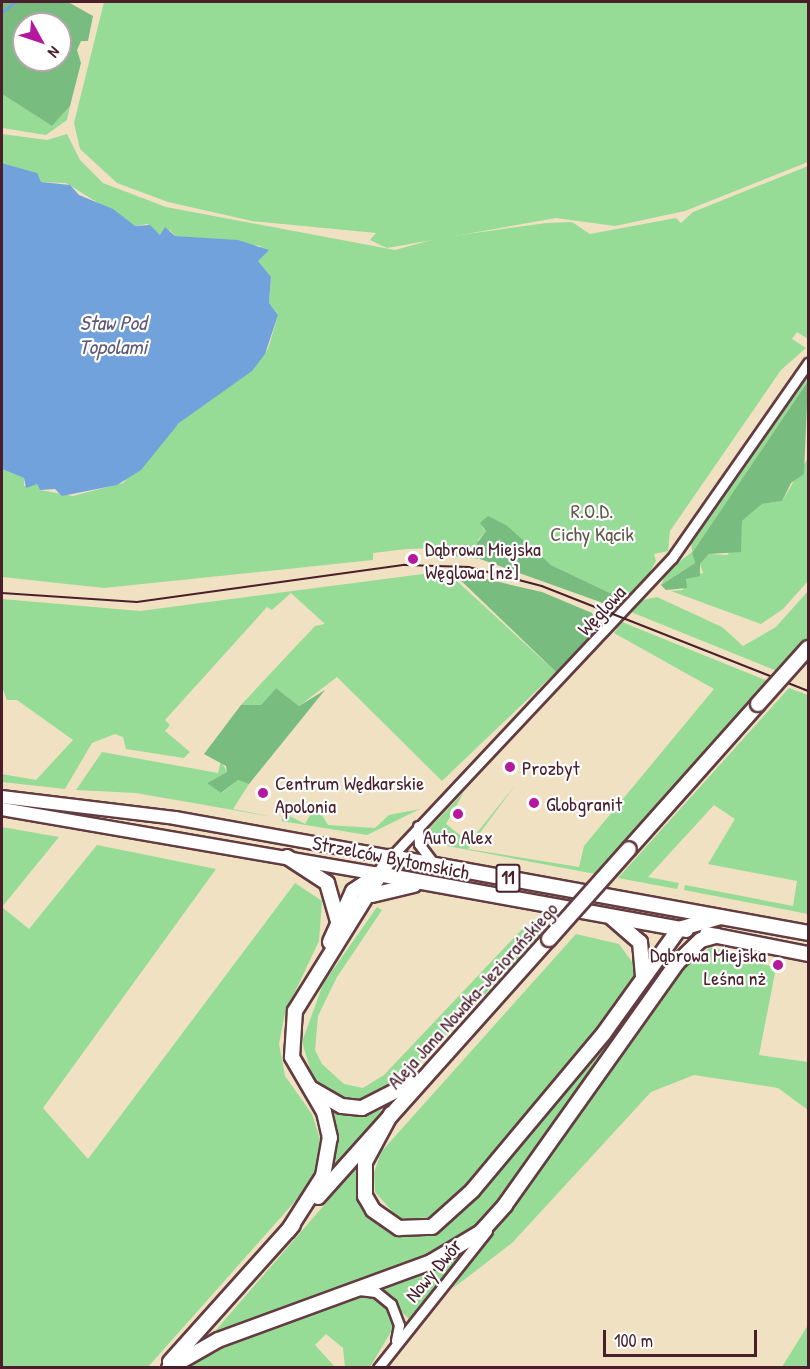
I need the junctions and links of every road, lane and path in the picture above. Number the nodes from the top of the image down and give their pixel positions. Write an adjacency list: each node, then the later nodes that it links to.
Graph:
1 (808, 363): 5 (street, Węglowa)
2 (808, 648): 23 (main road, Aleja Jana Nowaka-Jeziorańskiego, bridge)
3 (2, 797): 7 (main road, Strzelców Bytomskich / 11)
4 (2, 809): 6 (main road, Strzelców Bytomskich / 11)
5 (418, 826): 7 (street, Węglowa); 8 (street)
6 (287, 857): 9 (main road, Strzelców Bytomskich / 11); 15 (main road)
7 (391, 857): 8 (main road, Strzelców Bytomskich / 11); 9 (main road)
8 (436, 866): 12 (main road, Strzelców Bytomskich / 11)
9 (378, 874): 10 (main road, Strzelców Bytomskich / 11); 11 (main road); 15 (main road)
10 (426, 884): 11 (main road); 13 (main road, Strzelców Bytomskich / 11)
11 (372, 895): 20 (main road)
12 (657, 902): 14 (main road, Strzelców Bytomskich / 11); 16 (main road)
13 (608, 915): 16 (main road, Strzelców Bytomskich / 11); 22 (main road)
14 (728, 916): 16 (main road); 17 (main road, Strzelców Bytomskich / 11)
15 (338, 922): 20 (main road)
16 (679, 929): 18 (main road, Strzelców Bytomskich / 11); 21 (main road); 22 (main road)
17 (808, 933)
18 (716, 936): 19 (main road, Strzelców Bytomskich / 11); 21 (main road)
19 (808, 954)
20 (326, 956): 24 (main road)
21 (677, 963): 26 (main road)
22 (643, 980): 25 (main road)
23 (432, 1068): 24 (main road); 25 (main road, Aleja Jana Nowaka-Jeziorańskiego)
24 (307, 1085): 27 (main road)
25 (391, 1114): 27 (main road, Aleja Jana Nowaka-Jeziorańskiego)
26 (497, 1216): 28 (main road); 29 (street, Nowy Dwór)
27 (288, 1230): 30 (main road, Aleja Jana Nowaka-Jeziorańskiego)
28 (359, 1290): 29 (street, Nowy Dwór); 30 (main road)
29 (393, 1346): 31 (street, Nowy Dwór)
30 (167, 1368)
31 (378, 1368)

